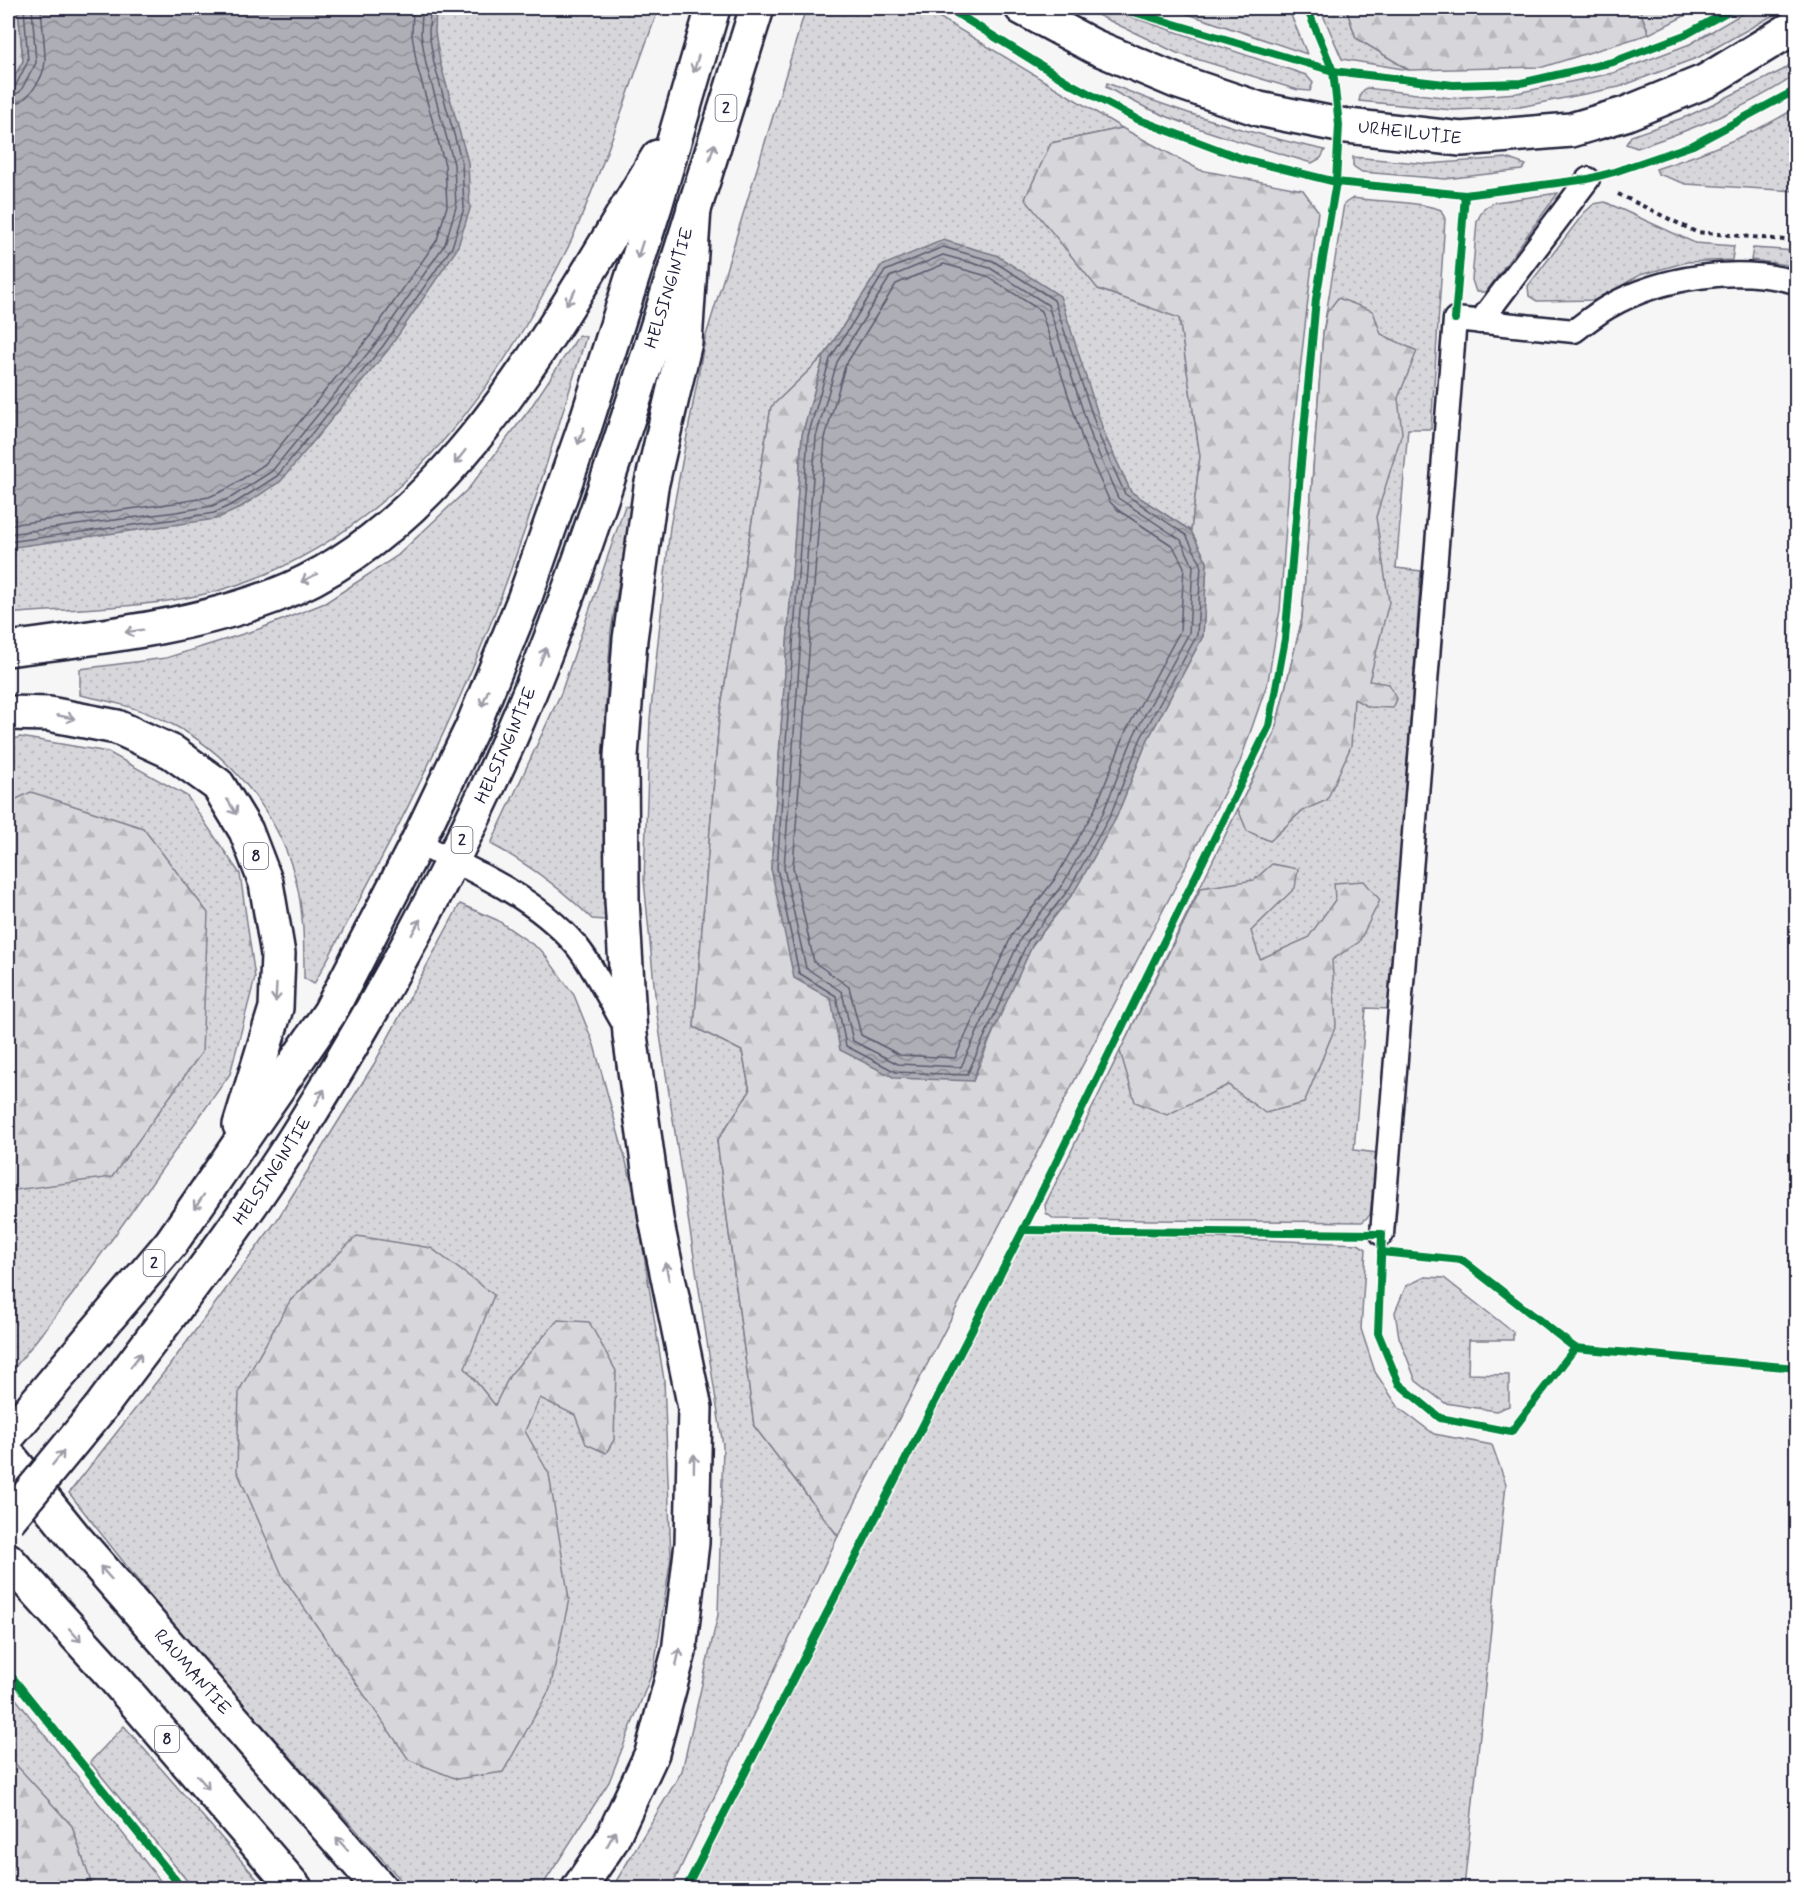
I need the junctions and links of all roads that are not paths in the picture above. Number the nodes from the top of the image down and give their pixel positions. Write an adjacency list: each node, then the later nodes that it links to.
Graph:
1 (713, 8): 5 (main road, HELSINGINTIE / 2, one-way to 5)
2 (757, 8): 7 (main road, HELSINGINTIE / 2, one-way to 2)
3 (1022, 8): 4 (main road, URHEILUTIE)
4 (1797, 26)
5 (679, 122): 10 (main road, one-way to 10); 12 (main road, HELSINGINTIE / 2, one-way to 12)
6 (1588, 180): 9 (lane)
7 (694, 208): 13 (main road, HELSINGINTIE / 2, one-way to 7); 14 (main road)
8 (1797, 282): 9 (lane)
9 (1480, 322): 16 (lane)
10 (8, 649)
11 (8, 713): 15 (main road, 8, one-way to 15)
12 (417, 843): 13 (lane); 15 (main road, HELSINGINTIE / 2)
13 (452, 860): 14 (lane); 19 (main road, HELSINGINTIE / 2, one-way to 13, bridge)
14 (630, 1035): 23 (main road, one-way to 14)
15 (231, 1154): 17 (main road, HELSINGINTIE / 2, one-way to 17)
16 (1382, 1234)
17 (8, 1436)
18 (8, 1455): 22 (main road, RAUMANTIE, one-way to 18)
19 (8, 1520)
20 (8, 1560): 21 (main road, 8, one-way to 21)
21 (295, 1888)
22 (380, 1888)
23 (579, 1888)

